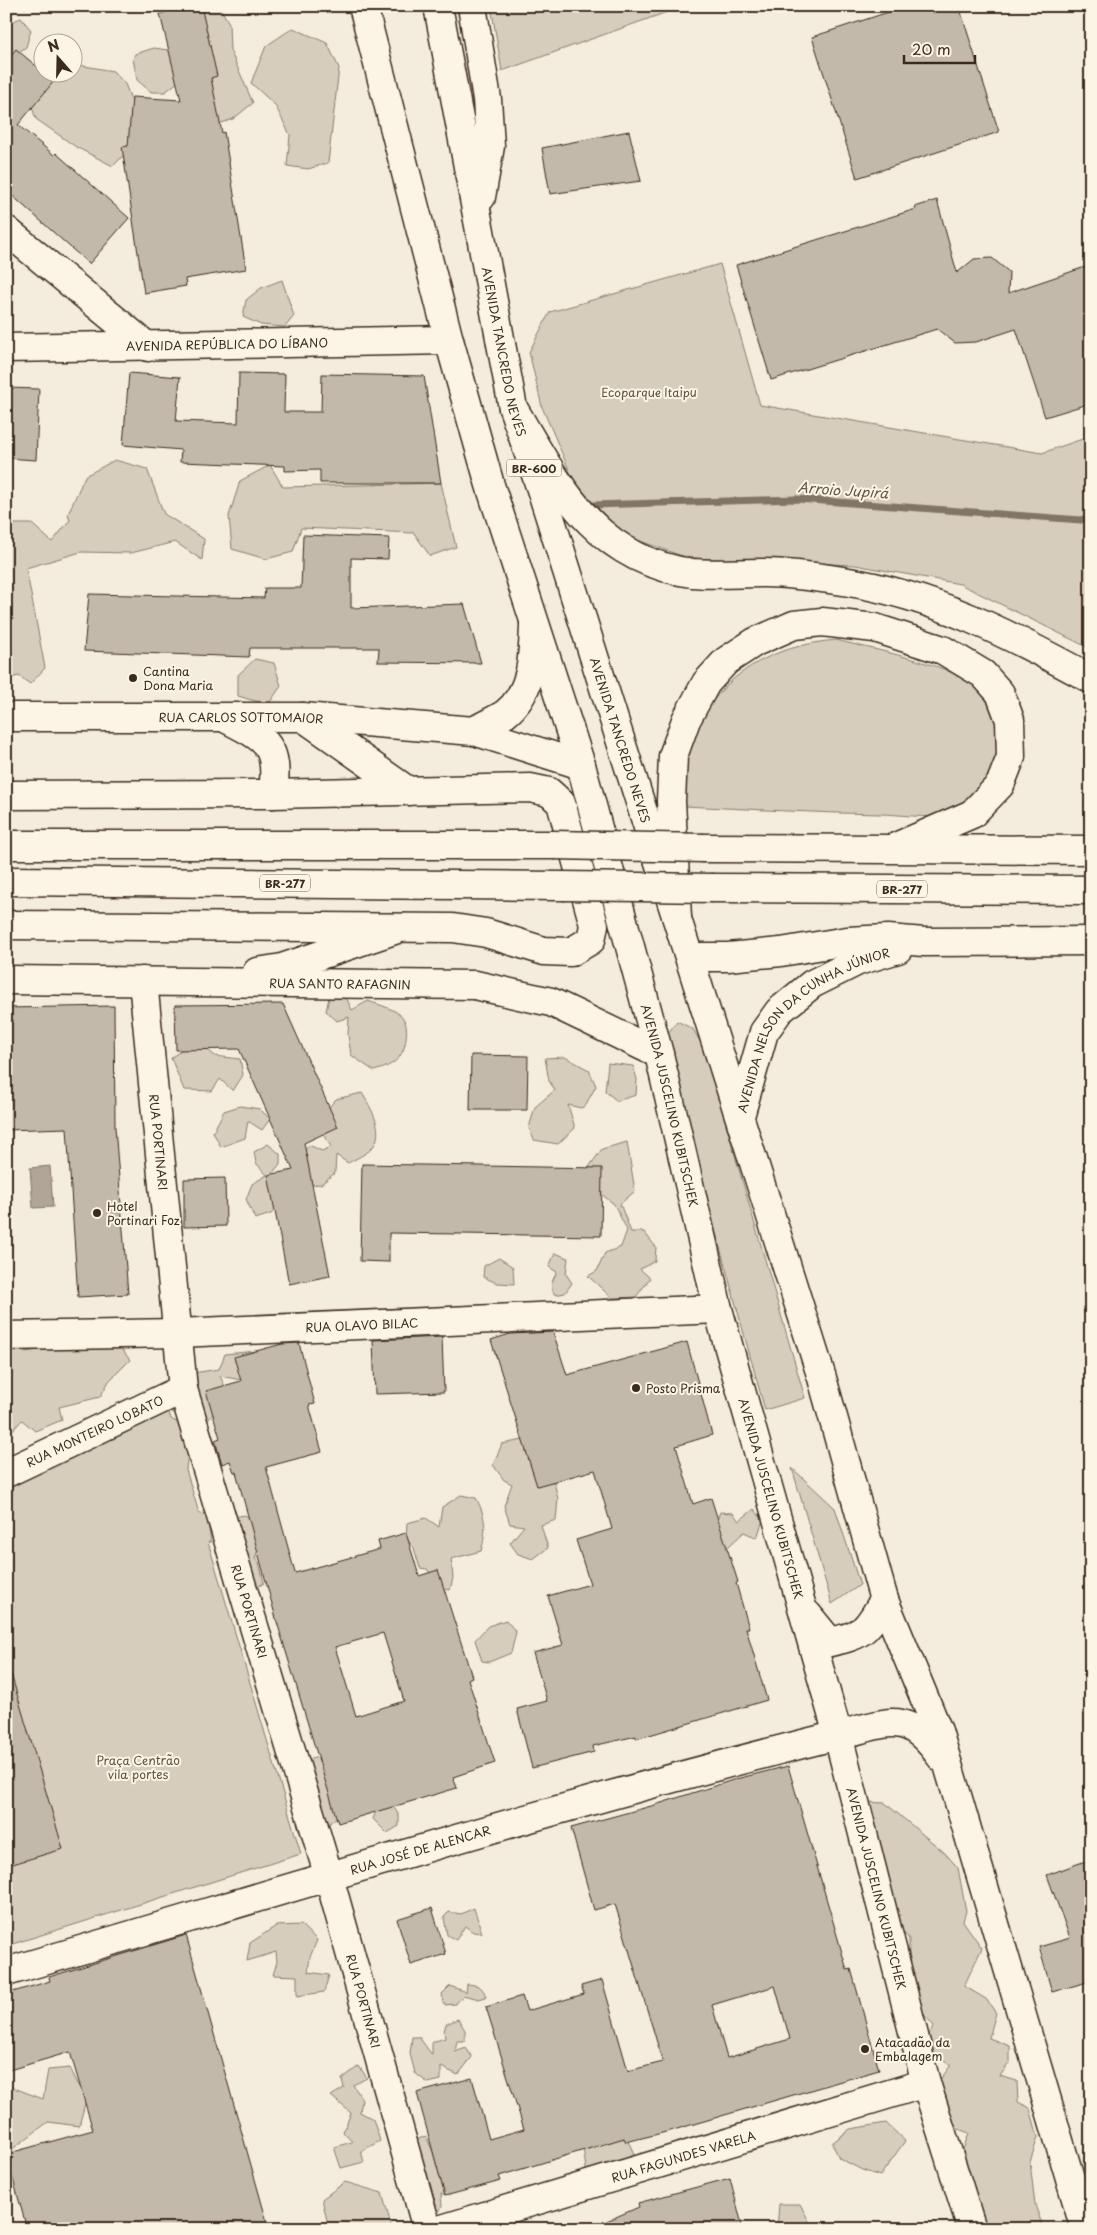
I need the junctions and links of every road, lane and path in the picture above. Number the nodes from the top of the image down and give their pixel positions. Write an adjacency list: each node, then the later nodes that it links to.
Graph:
1 (472, 6): 4 (main road)
2 (437, 9): 4 (main road, AVENIDA TANCREDO NEVES / BR-600)
3 (371, 13): 6 (main road, BR-600)
4 (478, 214): 9 (main road, AVENIDA TANCREDO NEVES / BR-600)
5 (6, 230): 7 (main road)
6 (449, 340): 7 (main road, AVENIDA REPÚBLICA DO LÍBANO); 10 (main road, BR-600)
7 (148, 347): 8 (main road, AVENIDA REPÚBLICA DO LÍBANO)
8 (6, 348)
9 (513, 408): 11 (main road); 25 (main road, AVENIDA TANCREDO NEVES / BR-600)
10 (535, 619): 15 (main road); 16 (main road, BR-600)
11 (1091, 679)
12 (6, 717): 13 (main road, RUA CARLOS SOTTOMAIOR)
13 (223, 717): 14 (main road, RUA CARLOS SOTTOMAIOR); 18 (main road)
14 (303, 717): 15 (main road, RUA CARLOS SOTTOMAIOR); 17 (main road)
15 (474, 731): 16 (main road, RUA CARLOS SOTTOMAIOR)
16 (581, 765): 34 (main road, AVENIDA JUSCELINO KUBITSCHEK)
17 (408, 791): 18 (main road); 27 (main road)
18 (273, 794): 19 (main road)
19 (6, 795)
20 (6, 845): 21 (main road, bridge)
21 (891, 849): 22 (main road); 25 (main road)
22 (1091, 850)
23 (6, 881): 24 (main road, BR-277, bridge)
24 (1091, 890)
25 (677, 918): 30 (main road)
26 (6, 925): 27 (main road)
27 (407, 926): 33 (main road)
28 (1091, 941): 29 (main road, AVENIDA NELSON DA CUNHA JÚNIOR)
29 (924, 942): 30 (main road, AVENIDA NELSON DA CUNHA JÚNIOR); 35 (main road, AVENIDA NELSON DA CUNHA JÚNIOR)
30 (690, 956): 35 (main road)
31 (6, 980): 32 (main road, RUA SANTO RAFAGNIN)
32 (143, 981): 33 (main road, RUA SANTO RAFAGNIN); 37 (main road, RUA PORTINARI)
33 (209, 982): 34 (main road, RUA SANTO RAFAGNIN)
34 (659, 1054): 36 (main road, AVENIDA JUSCELINO KUBITSCHEK)
35 (740, 1116): 41 (main road)
36 (718, 1309): 37 (main road, RUA OLAVO BILAC); 42 (main road, AVENIDA JUSCELINO KUBITSCHEK)
37 (178, 1333): 38 (main road, RUA OLAVO BILAC); 39 (main road, RUA PORTINARI)
38 (6, 1336)
39 (183, 1389): 40 (main road, RUA MONTEIRO LOBATO); 45 (main road, RUA PORTINARI)
40 (6, 1473)
41 (884, 1600): 42 (main road); 44 (main road)
42 (801, 1607): 43 (main road, AVENIDA JUSCELINO KUBITSCHEK)
43 (838, 1735): 44 (main road, RUA JOSÉ DE ALENCAR); 45 (main road, RUA JOSÉ DE ALENCAR); 47 (main road, AVENIDA JUSCELINO KUBITSCHEK)
44 (950, 1770): 51 (main road)
45 (329, 1877): 46 (main road, RUA JOSÉ DE ALENCAR); 48 (main road, RUA PORTINARI)
46 (6, 1972)
47 (926, 2083): 49 (main road, RUA FAGUNDES VARELA); 50 (main road, AVENIDA JUSCELINO KUBITSCHEK)
48 (427, 2229)
49 (442, 2229)
50 (972, 2229)
51 (1085, 2229)

